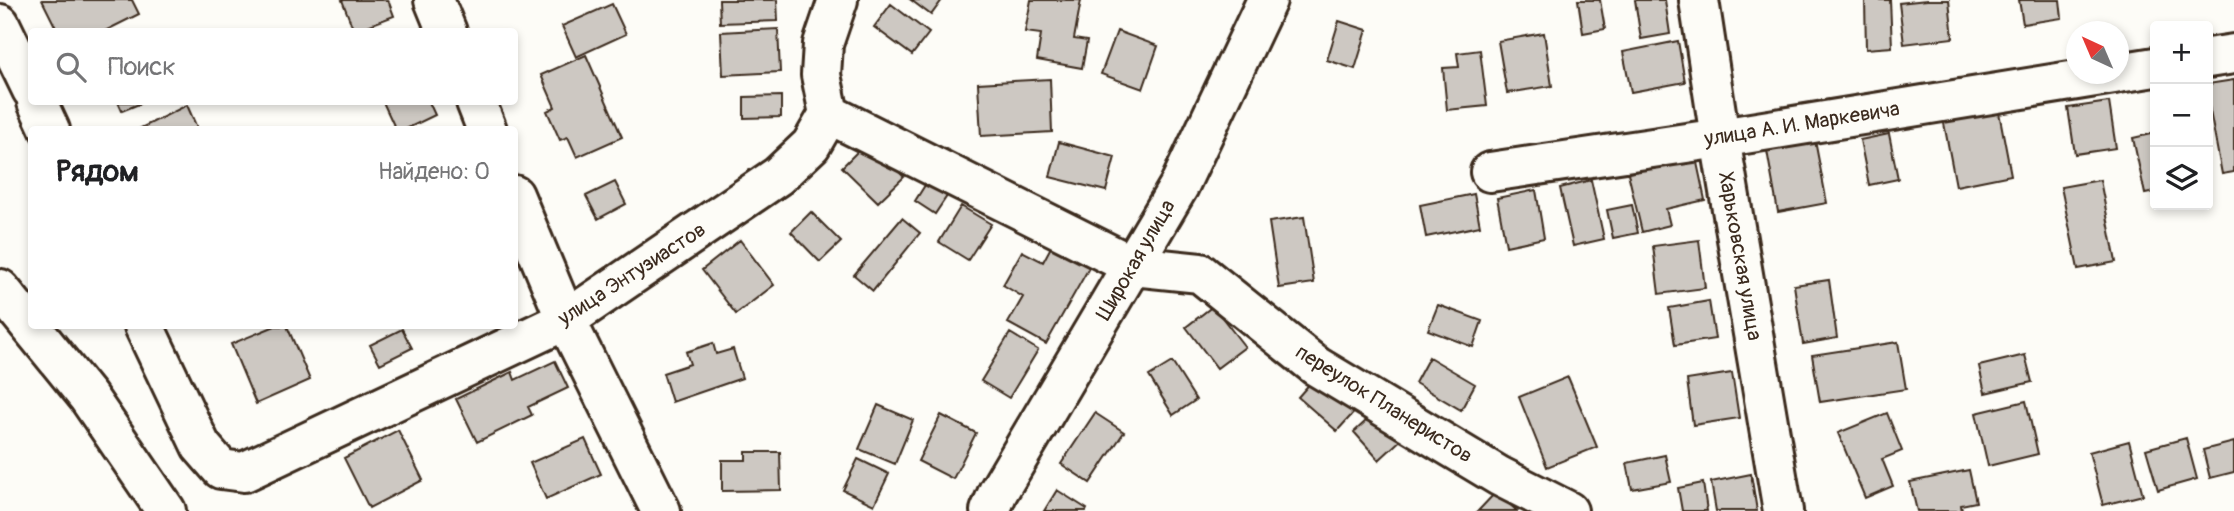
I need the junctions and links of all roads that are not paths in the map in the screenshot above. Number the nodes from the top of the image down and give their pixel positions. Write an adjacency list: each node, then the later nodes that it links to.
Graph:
1 (434, 0): 6 (street)
2 (838, 0): 15 (street)
3 (1267, 0): 21 (street, Широкая улица)
4 (1699, 0): 18 (street, Харьковская улица)
5 (0, 24): 12 (street)
6 (445, 28)
7 (2234, 54): 8 (street)
8 (2213, 57)
9 (2150, 68): 10 (street, улица А. И. Маркевича)
10 (2129, 71)
11 (2066, 81): 18 (street, улица А. И. Маркевича)
12 (28, 82)
13 (38, 105): 16 (street)
14 (477, 105): 17 (street)
15 (829, 114): 21 (street, переулок Планеристов); 23 (street, улица Энтузиастов)
16 (48, 126)
17 (485, 126)
18 (1720, 138): 19 (street, улица А. И. Маркевича); 31 (street, Харьковская улица)
19 (1490, 172)
20 (518, 205): 23 (street)
21 (1132, 267): 29 (street, Широкая улица); 30 (street, переулок Планеристов)
22 (0, 289): 24 (street)
23 (566, 320): 26 (street, улица Энтузиастов); 28 (street)
24 (28, 323)
25 (33, 329): 27 (street)
26 (145, 329)
27 (166, 511)
28 (661, 511)
29 (990, 511)
30 (1568, 511)
31 (1783, 511)

